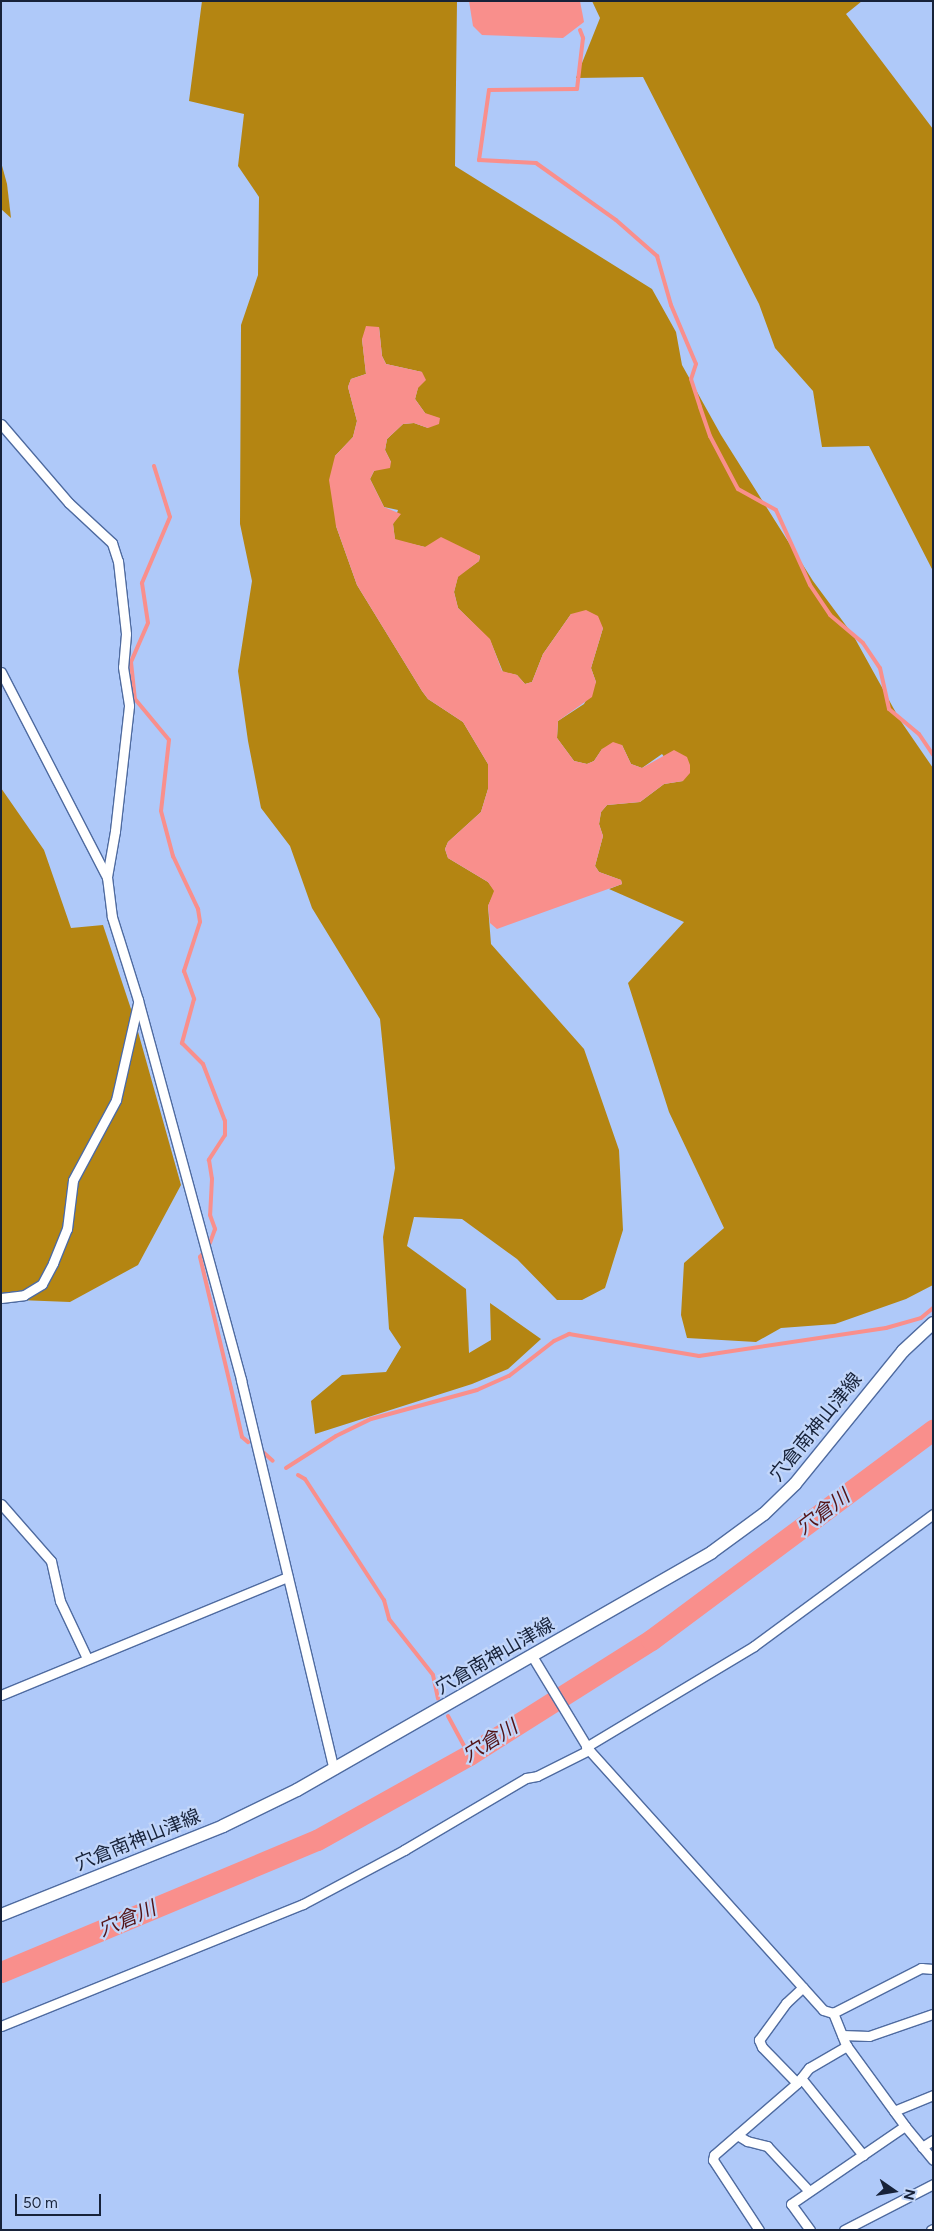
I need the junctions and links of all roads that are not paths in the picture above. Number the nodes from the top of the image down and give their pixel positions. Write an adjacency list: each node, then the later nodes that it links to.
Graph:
1 (1, 424): 3 (street)
2 (1, 672): 3 (street)
3 (107, 877): 4 (street)
4 (138, 1000): 5 (street); 9 (street)
5 (1, 1298)
6 (933, 1323): 11 (main road, 穴倉南神山津線)
7 (1, 1504): 10 (street)
8 (933, 1514): 13 (street)
9 (288, 1576): 10 (street); 14 (street)
10 (87, 1658): 12 (street)
11 (534, 1660): 13 (street); 14 (main road, 穴倉南神山津線)
12 (1, 1695)
13 (586, 1747): 17 (street); 20 (street)
14 (334, 1769): 15 (main road, 穴倉南神山津線)
15 (1, 1915)
16 (933, 1968): 18 (street)
17 (803, 1987): 18 (street); 23 (street)
18 (833, 2013): 21 (street)
19 (933, 2014): 21 (street)
20 (1, 2026)
21 (842, 2035): 22 (street)
22 (847, 2046): 23 (street); 25 (street)
23 (799, 2081): 27 (street); 30 (street)
24 (933, 2095): 25 (street)
25 (894, 2111): 26 (street)
26 (905, 2126): 29 (street); 30 (street)
27 (738, 2135): 33 (street); 34 (street)
28 (933, 2140): 29 (street)
29 (922, 2147): 31 (street)
30 (863, 2155): 33 (street)
31 (933, 2160)
32 (933, 2184): 36 (street)
33 (808, 2190): 35 (street)
34 (760, 2230)
35 (810, 2230)
36 (844, 2230)

